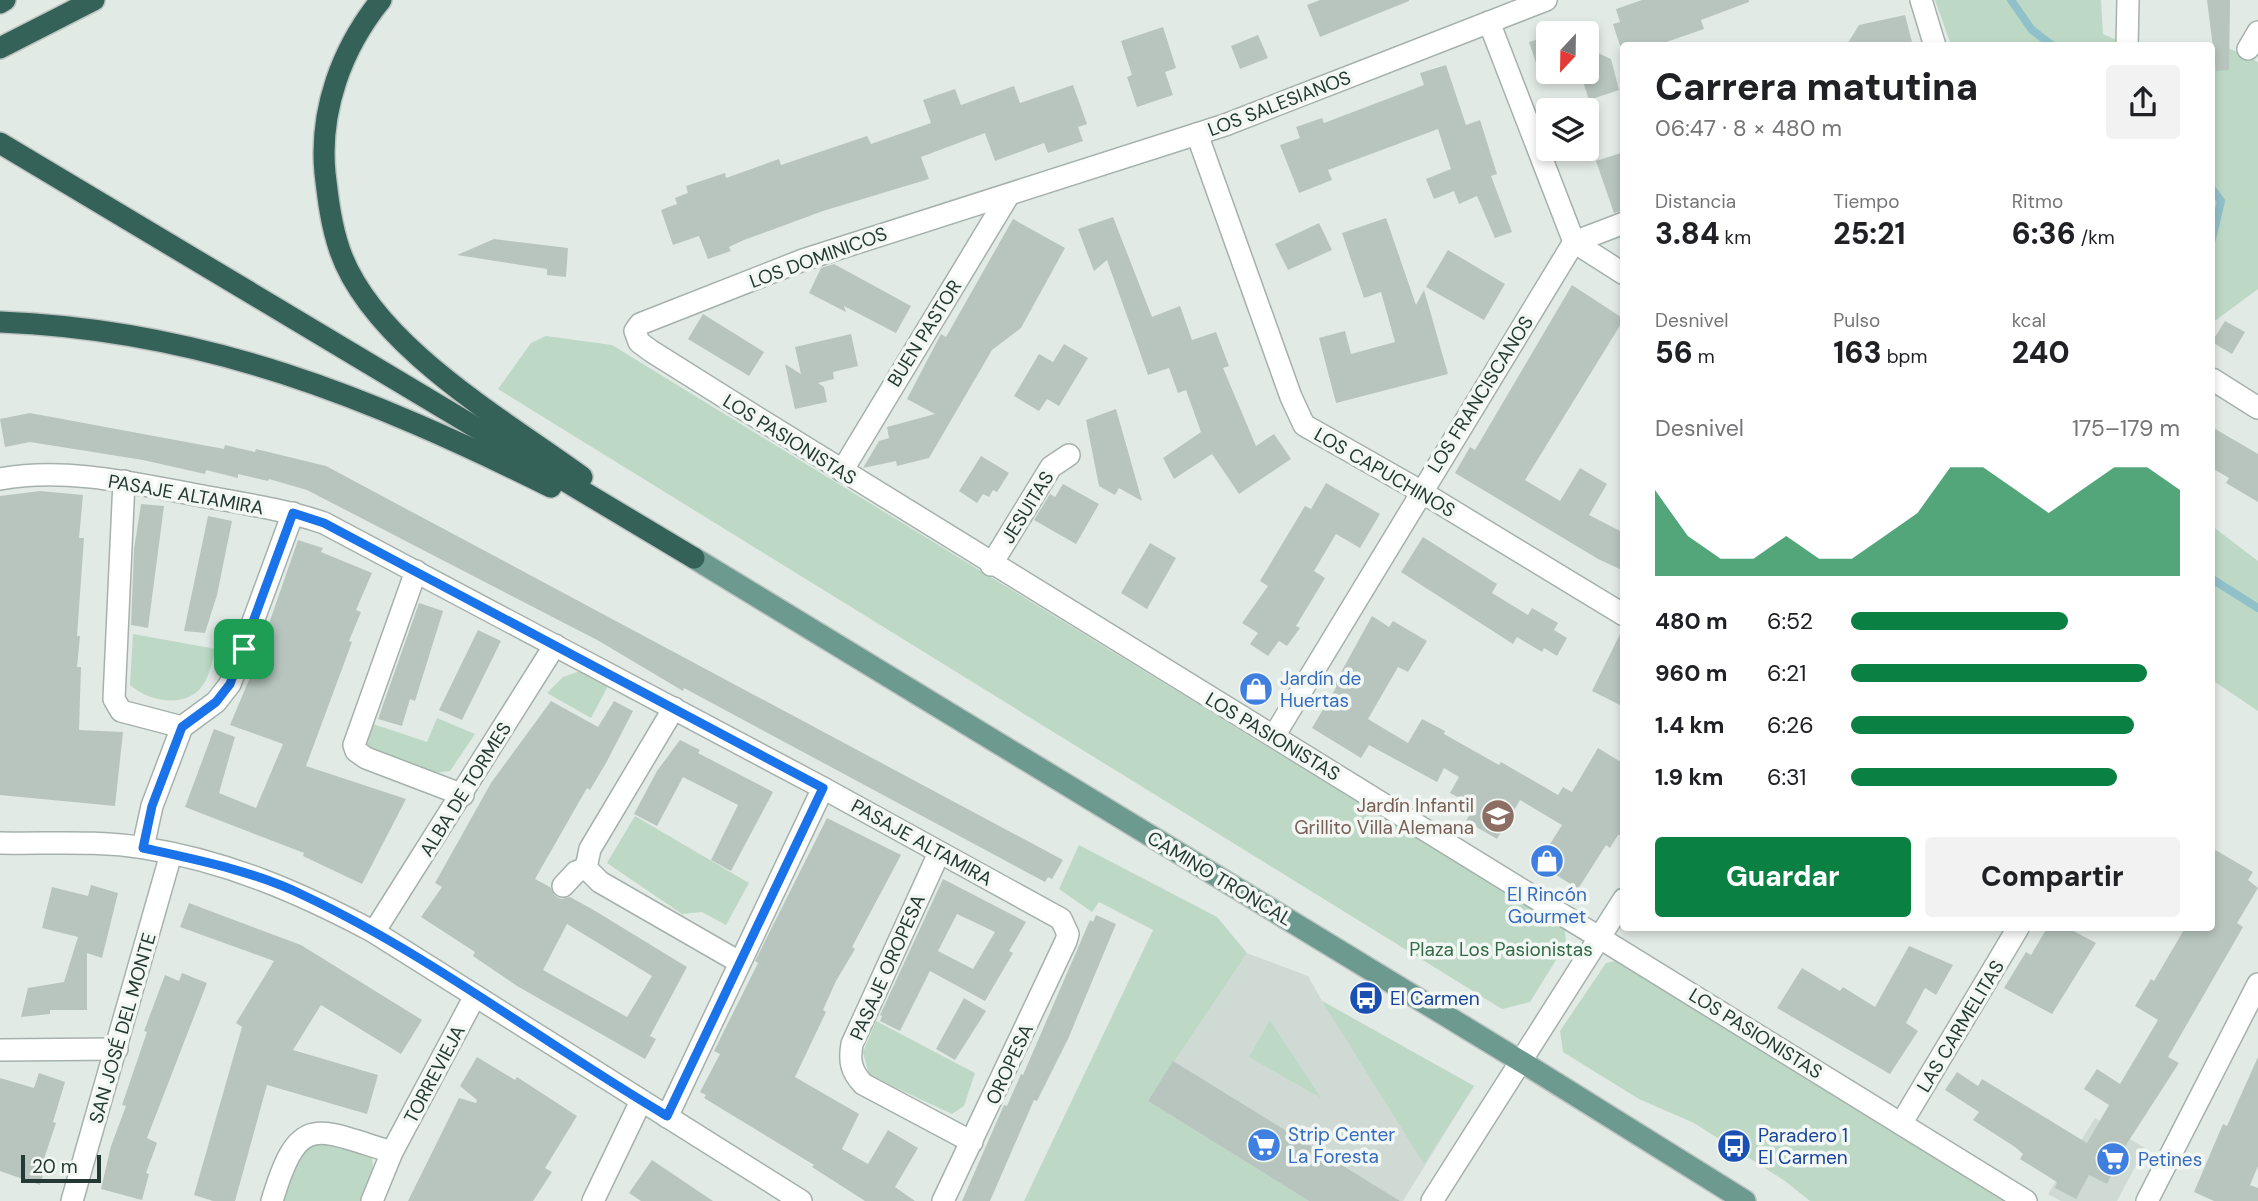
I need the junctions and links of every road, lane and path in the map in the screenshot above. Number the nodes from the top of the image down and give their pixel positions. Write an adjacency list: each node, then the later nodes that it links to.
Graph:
1 (5, 0): 7 (highway)
2 (94, 0): 11 (highway)
3 (381, 0): 28 (highway)
4 (1546, 0): 8 (street, LOS SALESIANOS)
5 (1921, 0): 9 (street)
6 (2128, 0): 10 (street)
7 (0, 2)
8 (1489, 22): 12 (street, LOS SALESIANOS); 16 (street)
9 (1934, 42)
10 (2127, 42)
11 (0, 48)
12 (1197, 134): 14 (street, LOS SALESIANOS); 26 (street, LOS CAPUCHINOS)
13 (0, 143): 28 (highway)
14 (1008, 196): 19 (street, LOS DOMINICOS); 23 (street, BUEN PASTOR)
15 (1620, 225): 16 (street)
16 (1574, 242): 17 (street); 26 (street, LOS FRANCISCANOS)
17 (1620, 271)
18 (0, 322): 28 (highway)
19 (635, 331): 23 (street, LOS PASIONISTAS)
20 (2215, 381): 21 (street)
21 (2258, 408)
22 (1069, 455): 29 (street, JESUITAS)
23 (842, 471): 29 (street, LOS PASIONISTAS)
24 (0, 479): 25 (street, PASAJE ALTAMIRA)
25 (124, 481): 27 (street, PASAJE ALTAMIRA); 34 (street)
26 (1420, 491): 31 (street, LOS CAPUCHINOS); 35 (street, LOS FRANCISCANOS)
27 (293, 513): 30 (street, PASAJE ALTAMIRA); 34 (street)
28 (694, 558): 54 (main road, CAMINO TRONCAL)
29 (991, 565): 35 (street, LOS PASIONISTAS)
30 (416, 571): 32 (street, PASAJE ALTAMIRA); 37 (street)
31 (1620, 613)
32 (555, 645): 33 (street, PASAJE ALTAMIRA); 37 (street, ALBA DE TORMES)
33 (674, 708): 36 (street, PASAJE ALTAMIRA); 42 (street)
34 (182, 727): 39 (street)
35 (1274, 736): 48 (street, LOS PASIONISTAS)
36 (823, 788): 40 (street, PASAJE ALTAMIRA); 49 (street)
37 (463, 795): 47 (street, ALBA DE TORMES)
38 (0, 843): 39 (street)
39 (143, 848): 41 (street)
40 (939, 853): 45 (street, PASAJE ALTAMIRA); 58 (street, PASAJE OROPESA)
41 (171, 854): 47 (street); 52 (street, SAN JOSÉ DEL MONTE)
42 (586, 867): 43 (street); 49 (street)
43 (563, 886)
44 (1620, 905): 48 (street)
45 (1066, 925): 58 (street, OROPESA)
46 (2016, 931): 57 (street, LAS CARMELITAS)
47 (374, 932): 51 (street)
48 (1601, 936): 54 (street); 57 (street, LOS PASIONISTAS)
49 (739, 962): 56 (street)
50 (2258, 984): 69 (street)
51 (475, 996): 55 (street); 59 (street, TORREVIEJA)
52 (117, 1049): 53 (street); 60 (street, SAN JOSÉ DEL MONTE)
53 (0, 1050)
54 (1522, 1062): 66 (street); 67 (main road, CAMINO TRONCAL)
55 (641, 1101): 56 (street); 63 (street)
56 (667, 1116): 64 (street)
57 (1901, 1124): 68 (street, LOS PASIONISTAS)
58 (972, 1142): 65 (street, OROPESA)
59 (392, 1152): 61 (street); 62 (street, TORREVIEJA)
60 (72, 1201)
61 (272, 1201)
62 (372, 1201)
63 (593, 1201)
64 (801, 1201)
65 (943, 1201)
66 (1433, 1201)
67 (1745, 1201)
68 (2026, 1201)
69 (2147, 1201)

